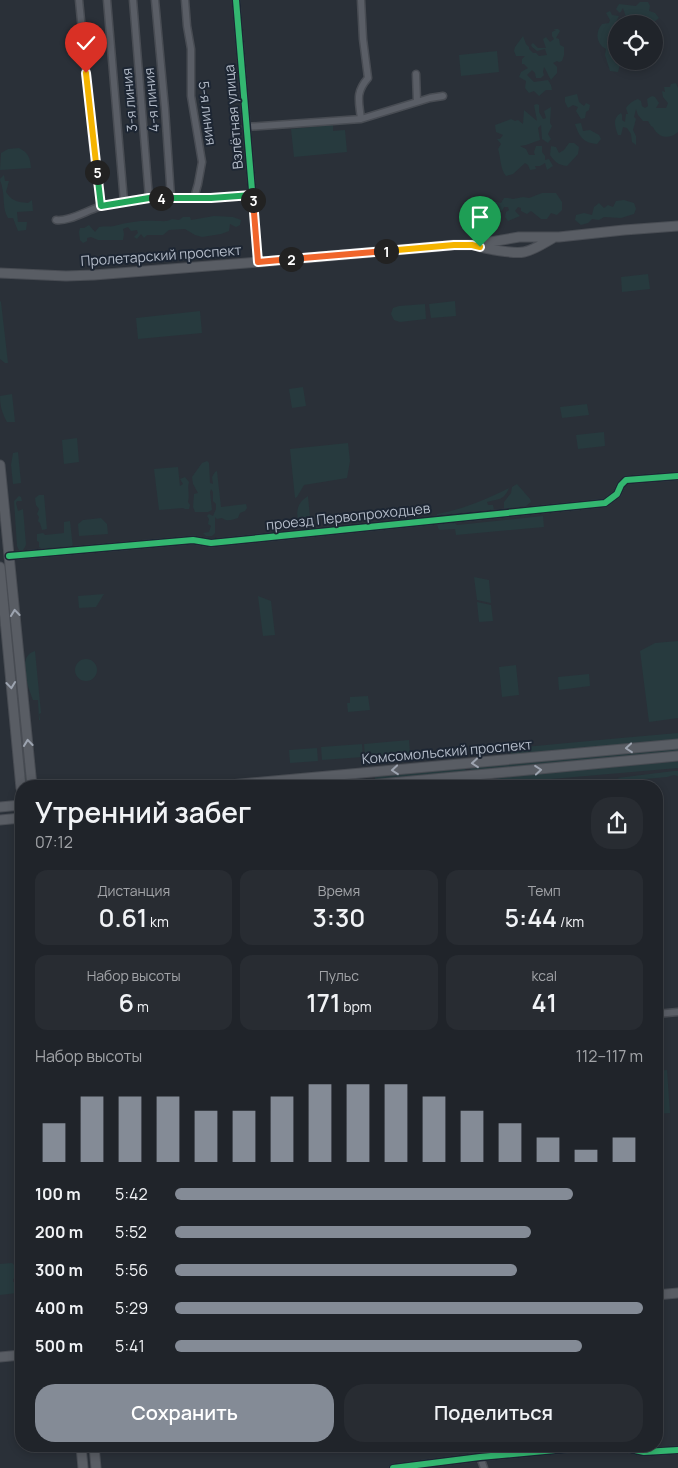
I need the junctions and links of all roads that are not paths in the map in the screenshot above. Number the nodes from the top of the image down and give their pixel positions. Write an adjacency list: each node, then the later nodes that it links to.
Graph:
1 (79, 0): 18 (street)
2 (107, 0): 17 (street)
3 (133, 0): 14 (street, 3-я линия)
4 (155, 0): 15 (street, 4-я линия)
5 (185, 0): 16 (street, 5-я линия)
6 (236, 0): 12 (street, Взлётная улица)
7 (361, 0): 11 (street)
8 (416, 74): 10 (street)
9 (443, 96): 10 (street)
10 (418, 102): 11 (street)
11 (361, 119): 12 (street)
12 (246, 127): 13 (street, Взлётная улица)
13 (252, 195): 16 (street); 26 (street, Взлётная улица)
14 (149, 198): 15 (street); 17 (street)
15 (171, 198): 16 (street)
16 (194, 198)
17 (124, 202): 18 (street)
18 (101, 206): 19 (street)
19 (56, 220)
20 (678, 226): 22 (main road, Пролетарский проспект)
21 (522, 237): 22 (main road, Пролетарский проспект); 23 (main road, Пролетарский проспект); 24 (main road); 25 (main road)
22 (555, 237): 24 (main road, Пролетарский проспект)
23 (472, 245): 25 (main road, Пролетарский проспект); 26 (main road, Пролетарский проспект)
24 (528, 250): 25 (main road, Пролетарский проспект)
25 (517, 252)
26 (258, 262): 27 (main road, Пролетарский проспект)
27 (0, 273)
28 (0, 465): 30 (main road)
29 (678, 476): 30 (street, проезд Первопроходцев)
30 (9, 556): 35 (main road, one-way to 30)
31 (0, 567): 34 (main road, one-way to 34)
32 (678, 744): 36 (main road, Комсомольский проспект, one-way to 36)
33 (678, 756): 37 (main road, Комсомольский проспект, one-way to 33)
34 (20, 780)
35 (31, 780)
36 (285, 780)
37 (423, 780)
38 (15, 806): 39 (main road)
39 (0, 807)
40 (15, 819): 41 (main road)
41 (0, 820)
42 (678, 1012): 43 (street)
43 (663, 1013)
44 (678, 1293): 45 (main road)
45 (663, 1294)
46 (15, 1356): 47 (main road)
47 (0, 1357)
48 (678, 1450): 49 (street)
49 (663, 1451)
50 (82, 1452): 55 (main road)
51 (95, 1452): 56 (main road)
52 (480, 1452): 54 (street)
53 (534, 1452): 54 (street)
54 (480, 1457): 57 (street); 58 (street)
55 (83, 1468)
56 (96, 1468)
57 (393, 1468)
58 (484, 1468)

